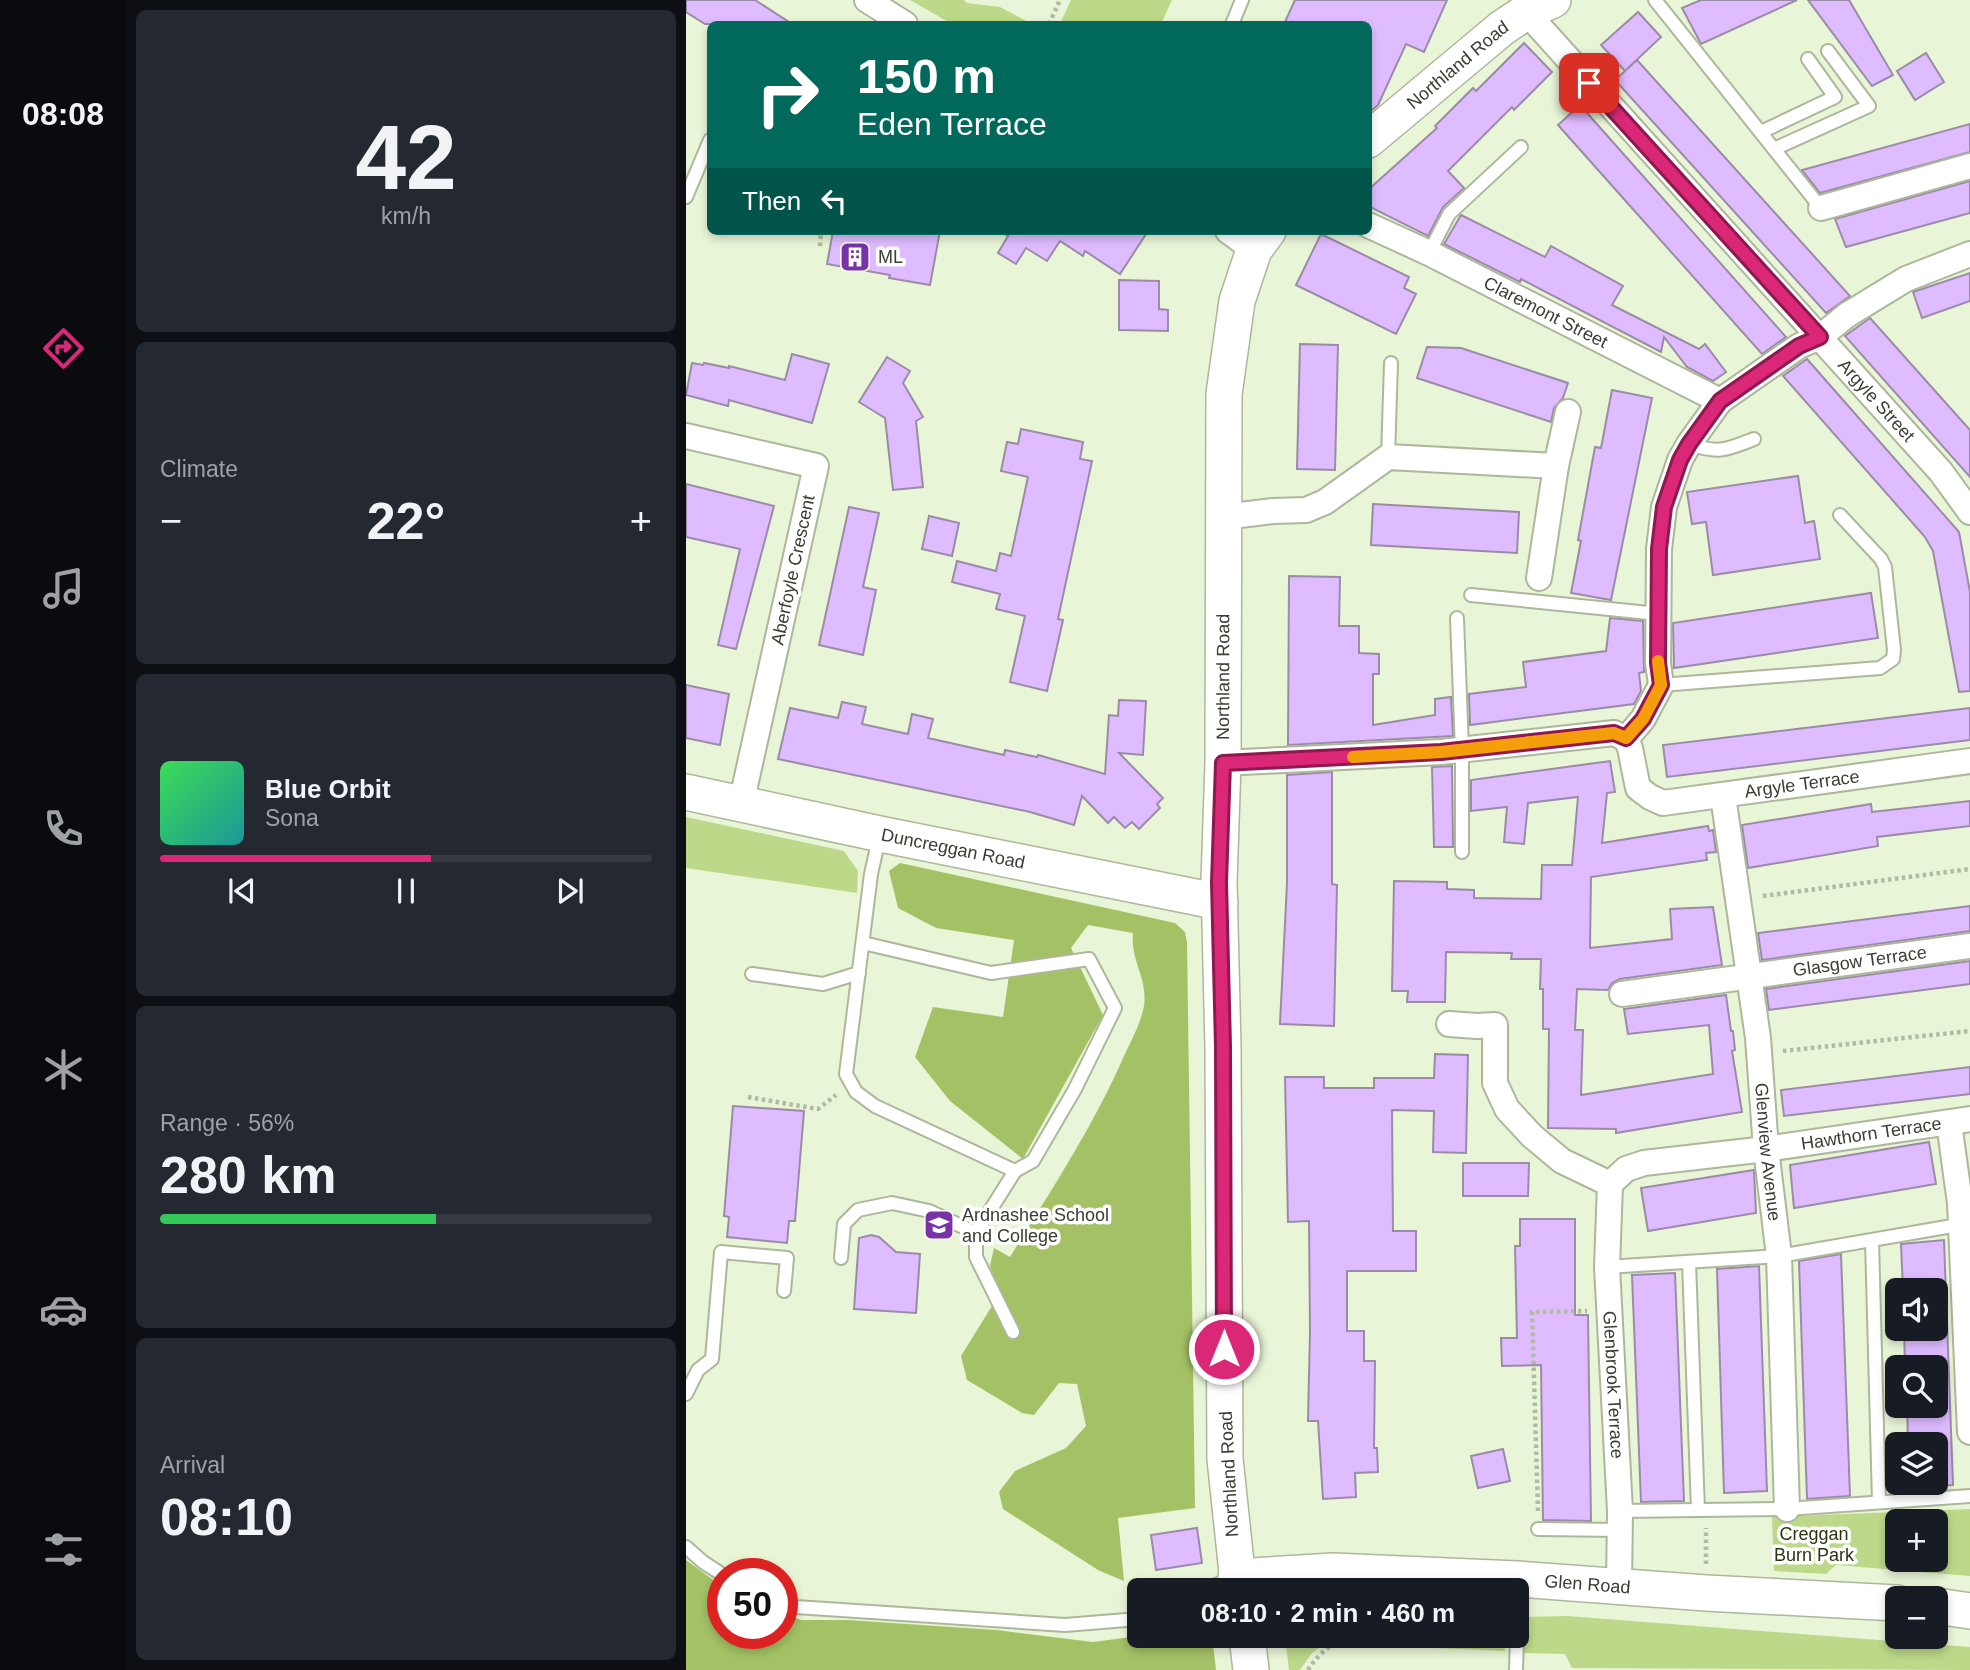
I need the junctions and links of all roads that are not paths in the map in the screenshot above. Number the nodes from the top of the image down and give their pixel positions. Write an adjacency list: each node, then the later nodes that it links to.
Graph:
1 (867, 0): 5 (street)
2 (1242, 0): 6 (lane)
3 (1655, 0): 9 (lane)
4 (1539, 6): 10 (main road, Northland Road); 21 (street, Argyle Street)
5 (900, 21)
6 (1233, 21)
7 (1828, 51): 13 (lane)
8 (1808, 59): 9 (lane)
9 (1760, 132): 13 (lane)
10 (1372, 137)
11 (707, 147): 15 (lane)
12 (1521, 147): 19 (lane)
13 (1774, 149): 16 (lane)
14 (1970, 166): 16 (street)
15 (686, 197)
16 (1821, 208)
17 (1372, 227): 19 (street, Claremont Street)
18 (1250, 237): 32 (main road, Northland Road)
19 (1429, 253): 23 (street, Claremont Street)
20 (1970, 254): 21 (street)
21 (1820, 337): 23 (street); 30 (street, Argyle Street)
22 (1391, 363): 28 (lane)
23 (1720, 401): 27 (street)
24 (1568, 412): 29 (street)
25 (686, 436): 44 (street, Aberfoyle Crescent)
26 (1754, 439): 27 (lane)
27 (1689, 444): 35 (street)
28 (1388, 457): 29 (street); 32 (street)
29 (1556, 466): 33 (street)
30 (1970, 512)
31 (1840, 515): 37 (lane)
32 (1224, 517): 41 (main road, Northland Road)
33 (1539, 578)
34 (1471, 595): 35 (lane)
35 (1659, 614): 37 (street)
36 (1457, 618): 39 (lane)
37 (1661, 685): 38 (street)
38 (1626, 738): 39 (street); 43 (street, Argyle Terrace)
39 (1462, 750): 41 (street); 46 (lane)
40 (1970, 761): 43 (street, Argyle Terrace)
41 (1223, 763): 47 (main road, Northland Road)
42 (686, 792): 44 (main road, Duncreggan Road)
43 (1723, 796): 52 (street, Glenview Avenue)
44 (741, 804): 45 (main road, Duncreggan Road)
45 (880, 834): 47 (main road, Duncreggan Road); 48 (lane)
46 (1462, 852)
47 (1220, 902): 79 (main road, Northland Road)
48 (863, 943): 50 (lane); 57 (lane)
49 (1970, 946): 52 (street, Glasgow Terrace)
50 (859, 973): 51 (lane); 57 (lane)
51 (752, 974)
52 (1748, 975): 53 (street, Glasgow Terrace); 56 (street, Glenview Avenue)
53 (1622, 994)
54 (1449, 1024): 58 (street)
55 (1960, 1121): 56 (street, Hawthorn Terrace); 59 (street)
56 (1766, 1149): 58 (street, Hawthorn Terrace); 62 (street, Glenview Avenue)
57 (1015, 1171): 60 (lane)
58 (1609, 1184): 65 (street, Glenbrook Terrace)
59 (1966, 1224): 61 (lane); 68 (street)
60 (976, 1233): 63 (lane); 67 (lane)
61 (1872, 1240): 62 (lane); 72 (lane)
62 (1779, 1256): 64 (lane); 73 (street, Glenview Avenue)
63 (841, 1258)
64 (1689, 1262): 65 (lane); 74 (lane)
65 (1607, 1268): 75 (street, Glenbrook Terrace)
66 (784, 1291): 69 (lane)
67 (1013, 1332)
68 (1969, 1380): 70 (street)
69 (686, 1394)
70 (1970, 1432)
71 (1970, 1496): 72 (lane)
72 (1879, 1502): 73 (lane)
73 (1787, 1509): 74 (lane)
74 (1698, 1510): 75 (lane)
75 (1620, 1521): 76 (lane); 83 (street, Glenbrook Terrace)
76 (1538, 1529)
77 (686, 1547): 78 (lane)
78 (707, 1564)
79 (1236, 1578)
80 (1281, 1578): 81 (main road, Glen Road)
81 (1425, 1578)
82 (1529, 1585): 83 (main road, Glen Road)
83 (1619, 1587): 84 (main road, Glen Road)
84 (1885, 1602)
85 (798, 1607): 88 (lane)
86 (1948, 1608): 87 (main road)
87 (1970, 1611)
88 (1127, 1620)
89 (1248, 1648): 91 (main road)
90 (1517, 1648): 92 (lane)
91 (1251, 1670)
92 (1516, 1670)

